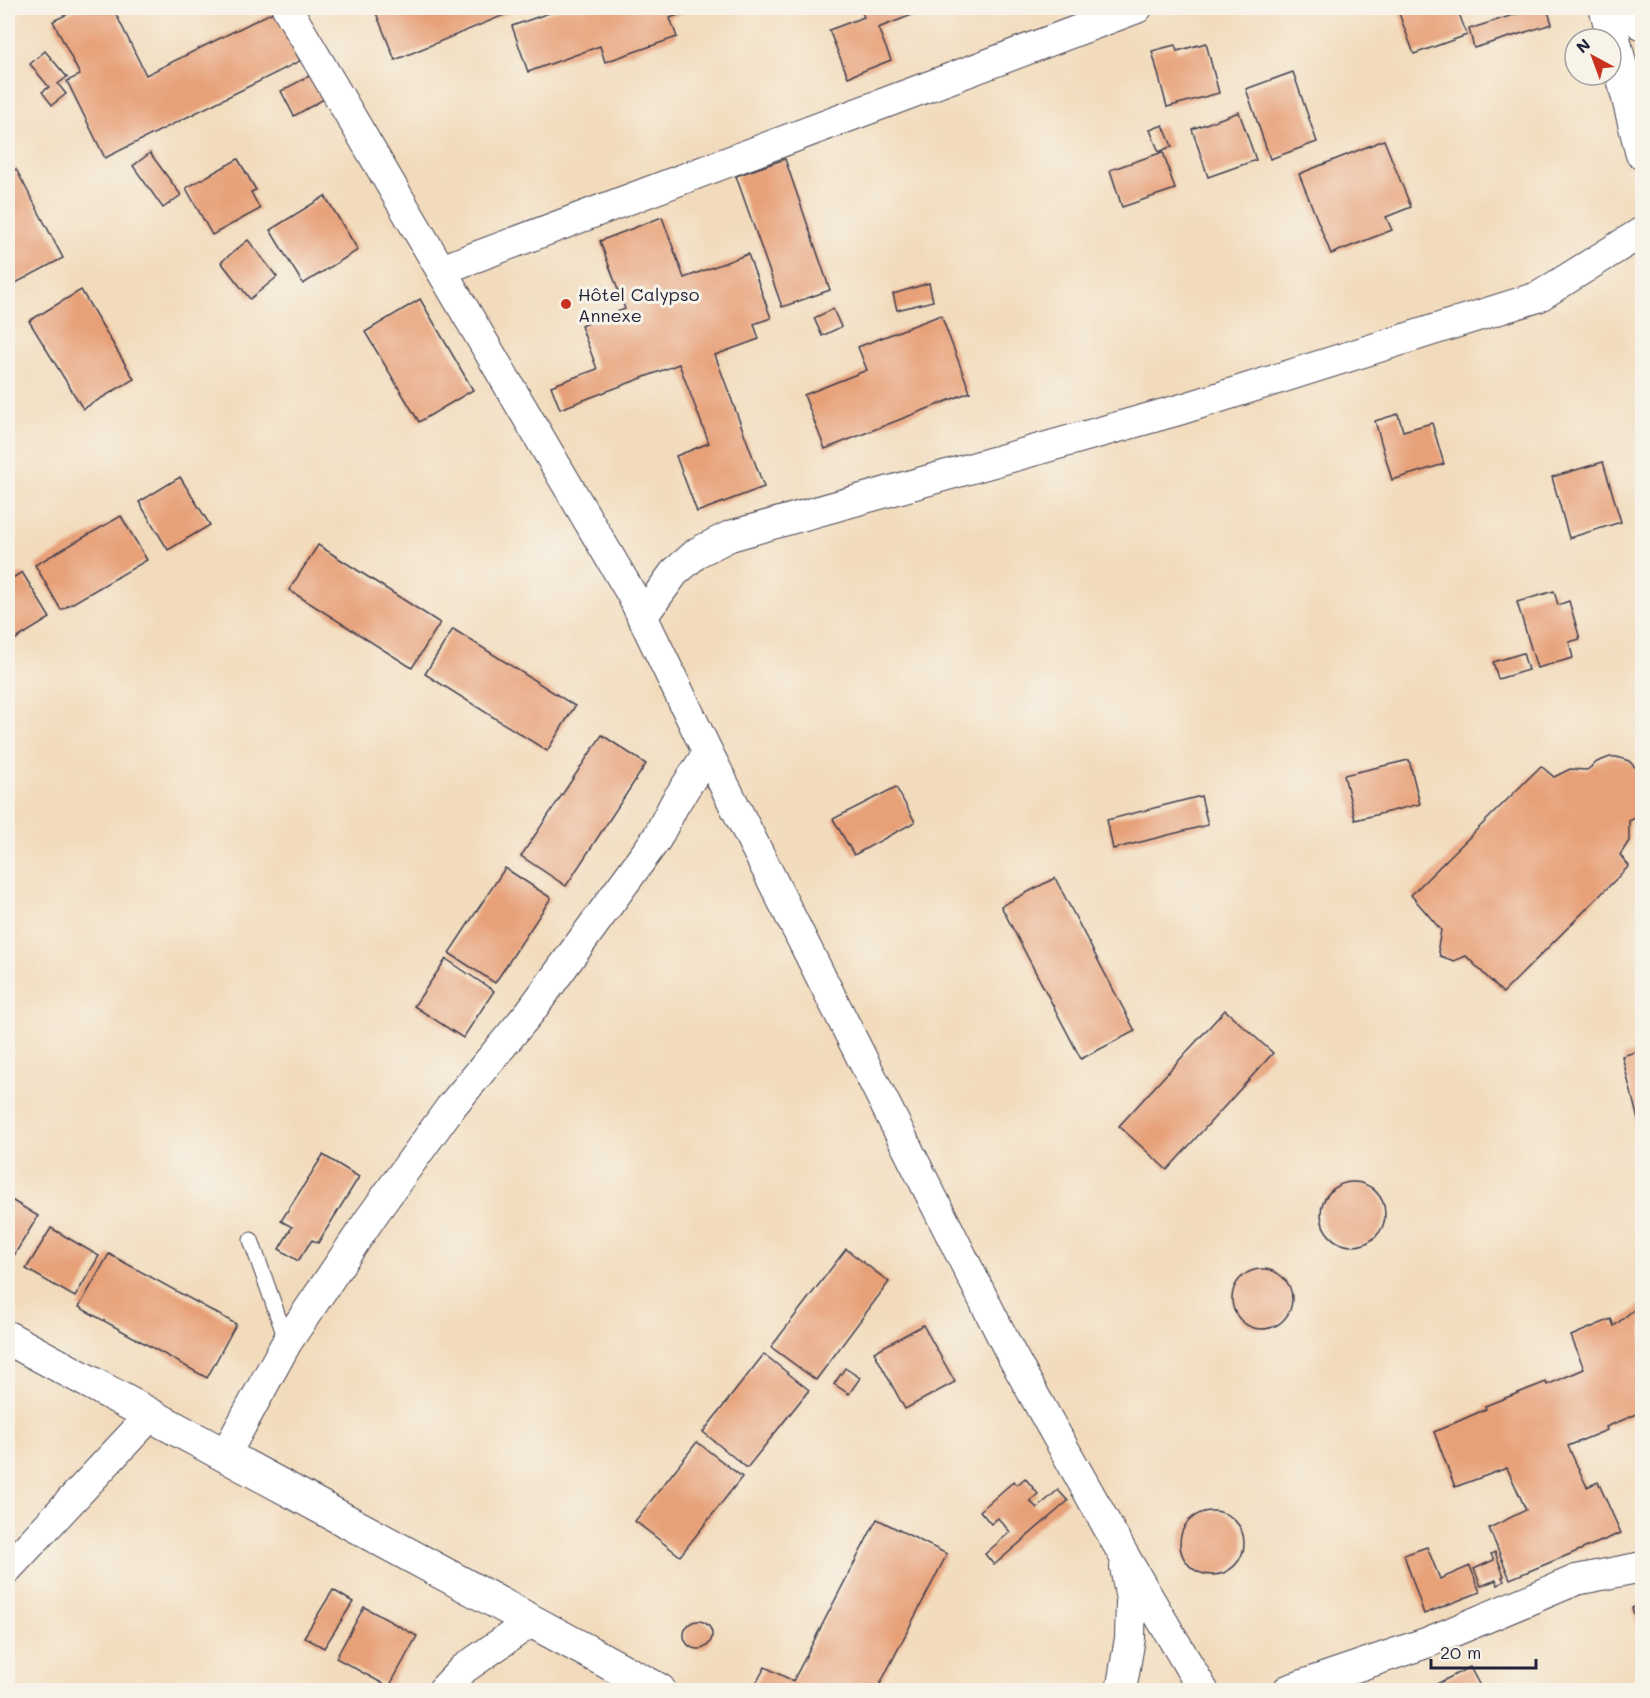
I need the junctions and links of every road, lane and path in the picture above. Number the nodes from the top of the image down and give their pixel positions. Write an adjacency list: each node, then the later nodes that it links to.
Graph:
1 (287, 8): 8 (street)
2 (1137, 8): 8 (street)
3 (1606, 8): 6 (main road)
4 (1639, 8): 5 (main road)
5 (1642, 23)
6 (1642, 153)
7 (1642, 232): 9 (street)
8 (441, 270): 9 (street)
9 (642, 618): 10 (street)
10 (708, 753): 13 (street); 16 (street)
11 (251, 1240): 13 (lane)
12 (8, 1338): 14 (main road)
13 (287, 1342): 15 (street)
14 (150, 1416): 15 (main road); 18 (street)
15 (225, 1455): 19 (main road)
16 (1124, 1554): 22 (street); 23 (street)
17 (1642, 1567): 24 (street)
18 (8, 1568)
19 (532, 1620): 20 (street); 21 (main road)
20 (443, 1690)
21 (659, 1690)
22 (1119, 1690)
23 (1203, 1690)
24 (1288, 1690)

